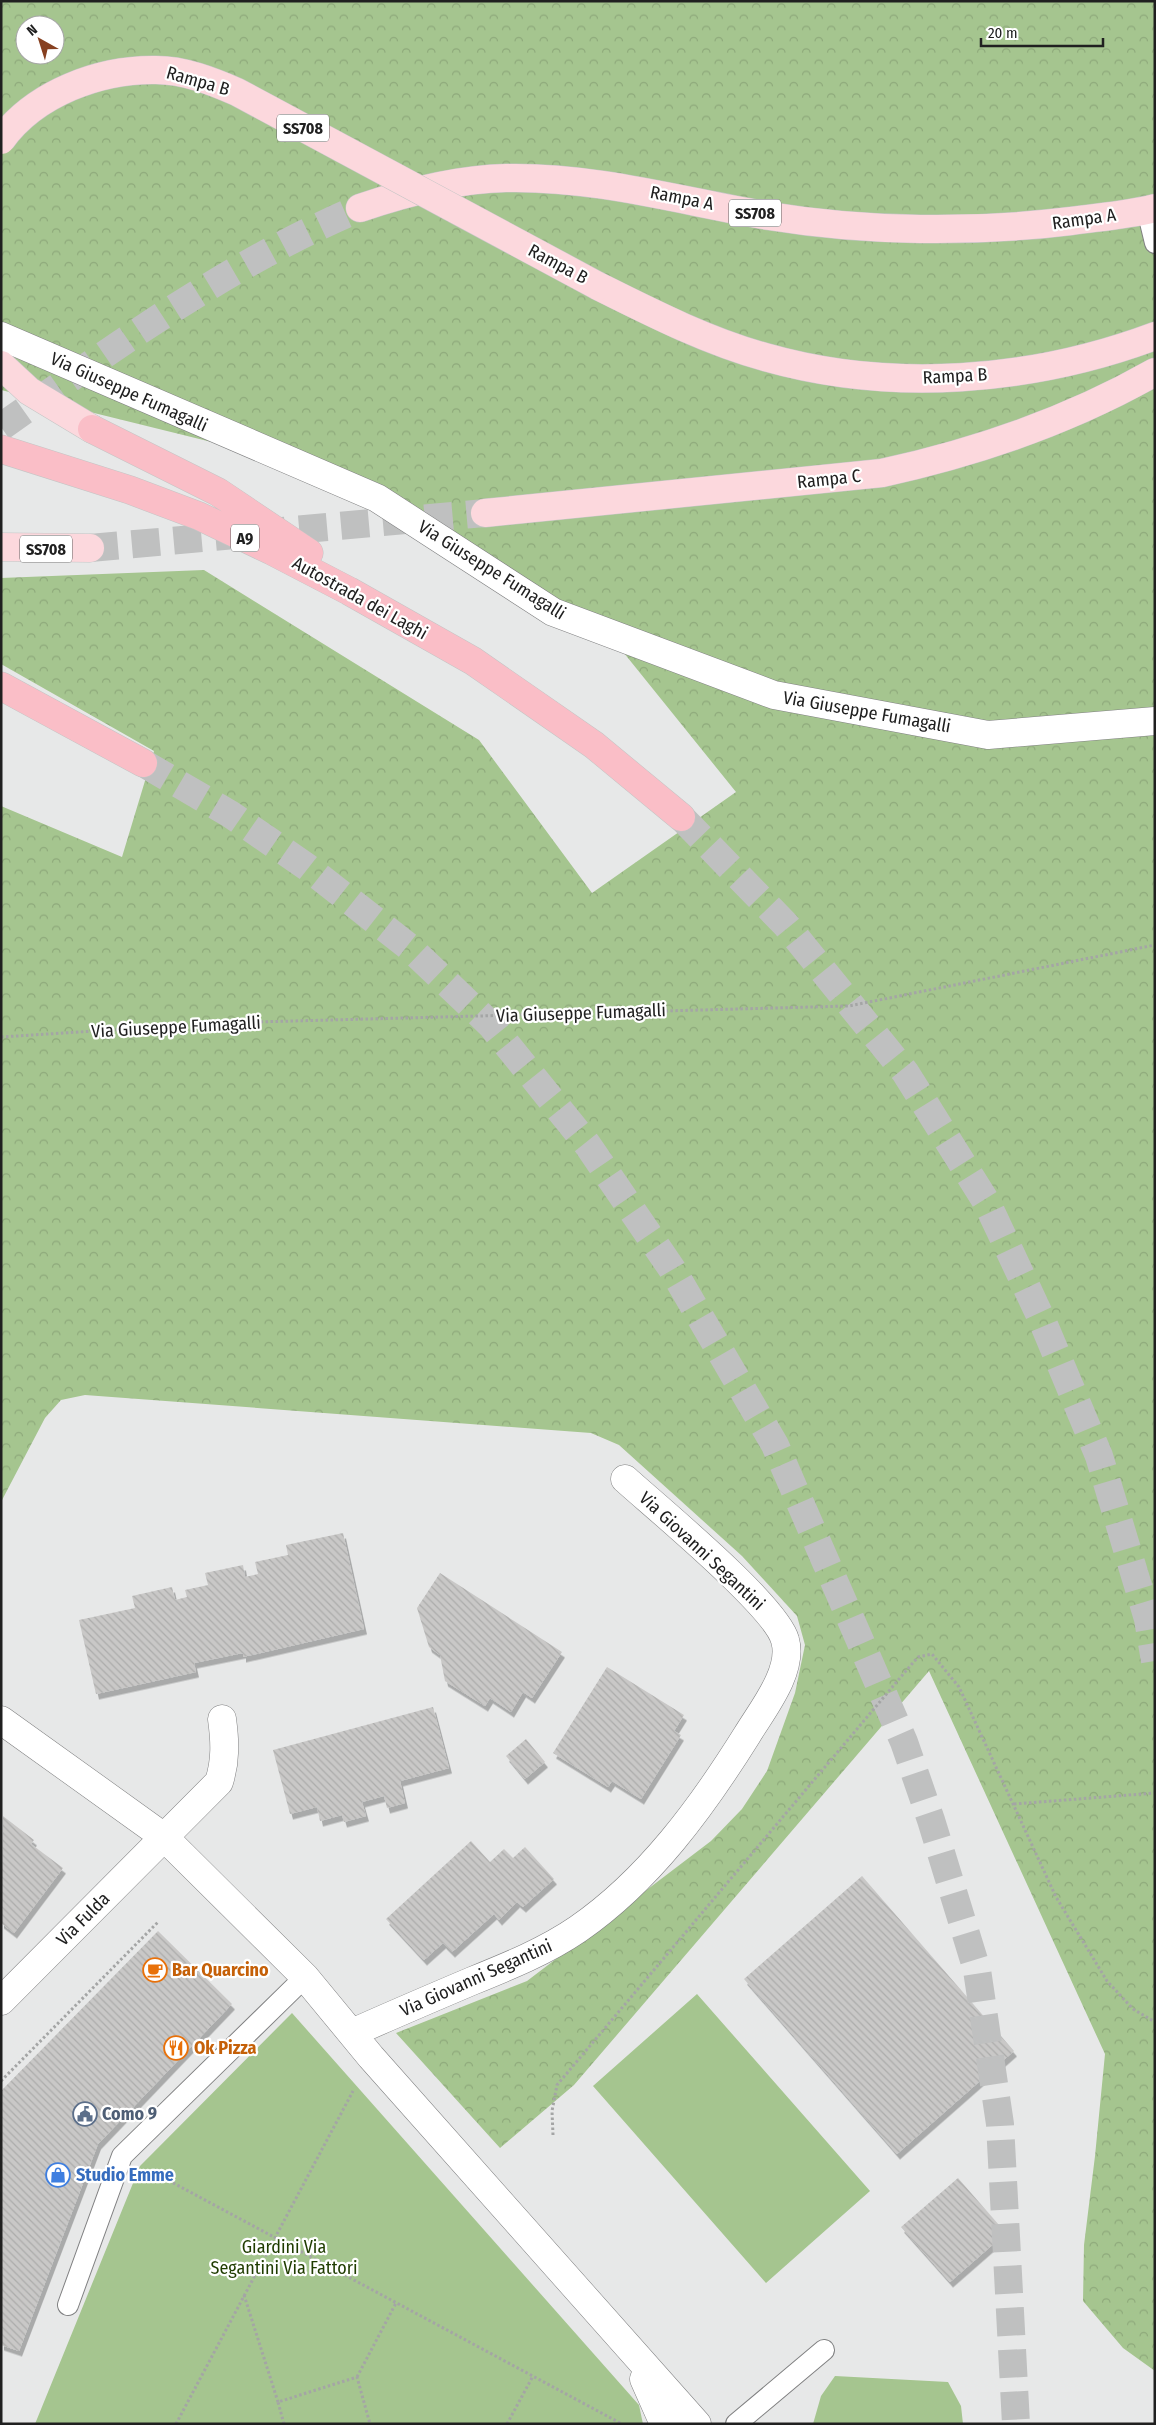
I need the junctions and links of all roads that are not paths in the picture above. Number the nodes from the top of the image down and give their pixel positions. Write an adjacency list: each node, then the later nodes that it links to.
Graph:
1 (1, 140): 6 (main road, Rampa B / SS708, bridge)
2 (360, 208): 3 (main road, Rampa A / SS708)
3 (1151, 209): 4 (lane)
4 (1155, 243)
5 (1, 336): 16 (street, Via Giuseppe Fumagalli)
6 (1155, 336)
7 (6, 370): 9 (main road)
8 (1155, 372): 11 (main road, Rampa C)
9 (92, 429): 14 (highway)
10 (1, 449): 14 (highway, Autostrada dei Laghi / A9)
11 (485, 513)
12 (1, 547): 13 (main road, SS708)
13 (90, 548)
14 (473, 661): 18 (highway, Autostrada dei Laghi / A9)
15 (1, 686): 17 (highway)
16 (1155, 721)
17 (143, 763)
18 (681, 817)
19 (625, 1479): 25 (street, Via Giovanni Segantini)
20 (222, 1718): 22 (street)
21 (1, 1720): 22 (street)
22 (164, 1837): 23 (street); 24 (street, Via Fulda)
23 (305, 1978): 25 (street); 26 (lane)
24 (1, 2001)
25 (352, 2032): 27 (street)
26 (68, 2305)
27 (622, 2340): 29 (street); 30 (street)
28 (824, 2350): 31 (lane)
29 (664, 2424)
30 (698, 2424)
31 (736, 2424)

